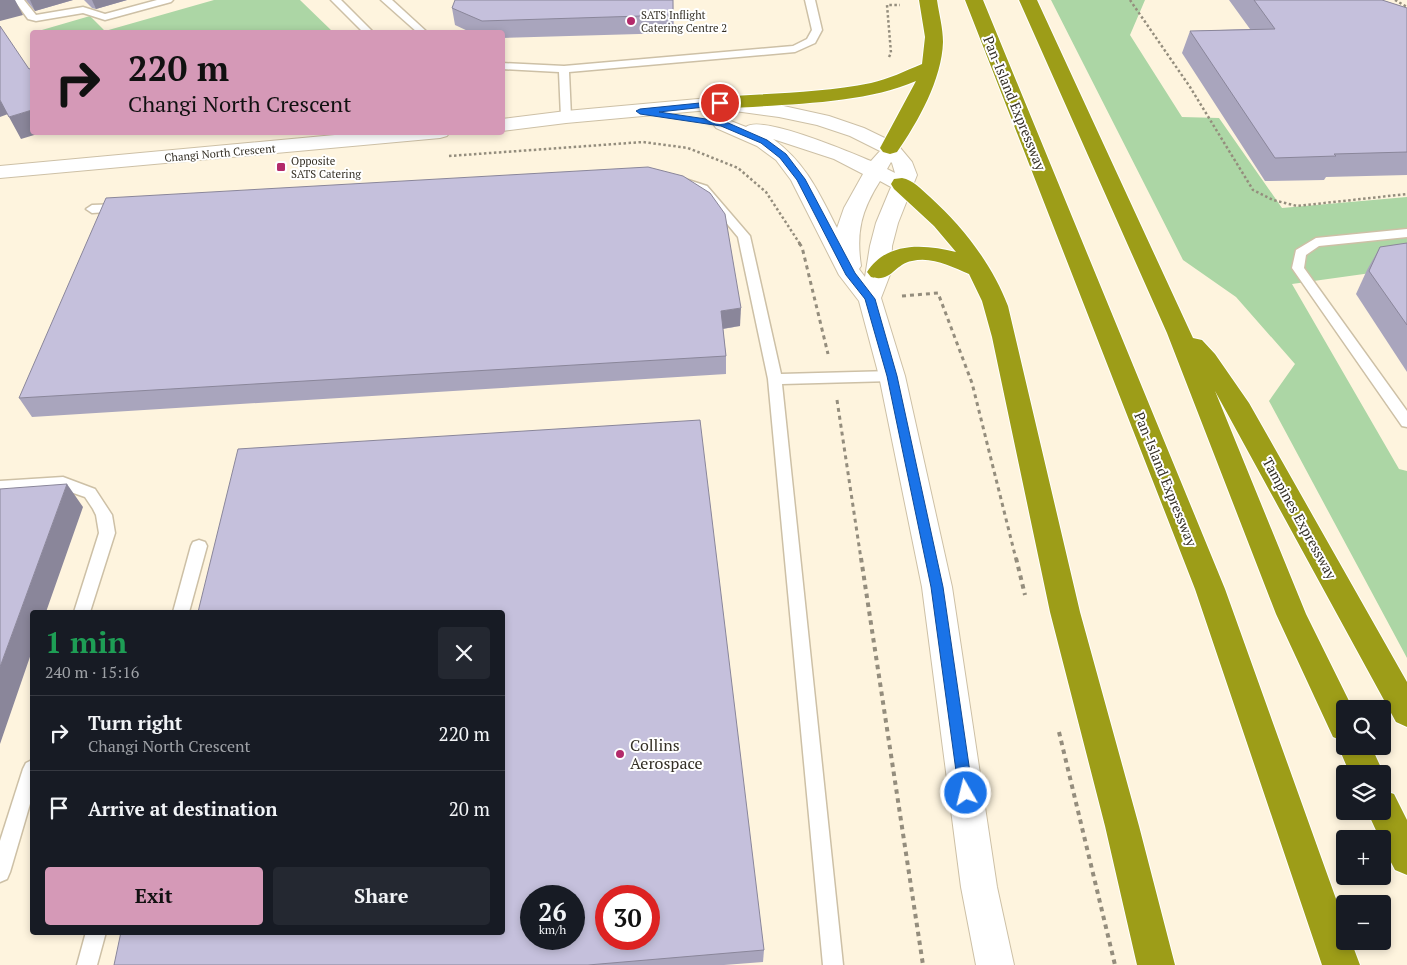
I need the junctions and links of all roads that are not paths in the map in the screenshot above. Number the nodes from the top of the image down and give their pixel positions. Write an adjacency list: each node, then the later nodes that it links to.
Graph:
1 (19, 0): 2 (lane)
2 (168, 0)
3 (336, 0): 9 (lane)
4 (386, 0): 10 (lane)
5 (810, 0): 13 (lane)
6 (928, 0): 12 (highway)
7 (974, 0): 49 (highway, Pan-Island Expressway)
8 (1028, 0): 30 (highway)
9 (366, 30)
10 (420, 30)
11 (505, 66): 13 (lane)
12 (931, 67): 14 (highway); 18 (highway)
13 (564, 69): 15 (lane)
14 (721, 114): 15 (street); 18 (street); 20 (street); 28 (street)
15 (566, 117): 16 (street)
16 (505, 125)
17 (407, 135): 19 (street, Changi North Crescent)
18 (890, 148): 20 (street); 22 (street)
19 (0, 172)
20 (875, 172): 22 (street); 28 (street)
21 (672, 181): 32 (lane)
22 (902, 184): 26 (highway); 27 (street)
23 (131, 207): 24 (lane)
24 (92, 209)
25 (1407, 233): 33 (lane)
26 (978, 269): 27 (highway); 48 (highway)
27 (879, 272): 29 (street)
28 (851, 275): 29 (street)
29 (870, 299): 31 (street)
30 (1179, 333): 38 (highway); 39 (highway, Tampines Expressway)
31 (892, 376): 32 (lane); 47 (street)
32 (775, 379): 46 (lane)
33 (1407, 422)
34 (0, 487): 36 (lane)
35 (199, 546): 37 (lane)
36 (83, 610)
37 (182, 610)
38 (1336, 709)
39 (1407, 712)
40 (30, 775): 43 (lane)
41 (1389, 820): 42 (highway)
42 (1407, 858)
43 (0, 872)
44 (95, 935): 45 (lane)
45 (87, 965)
46 (833, 965)
47 (995, 965)
48 (1156, 965)
49 (1341, 965)

